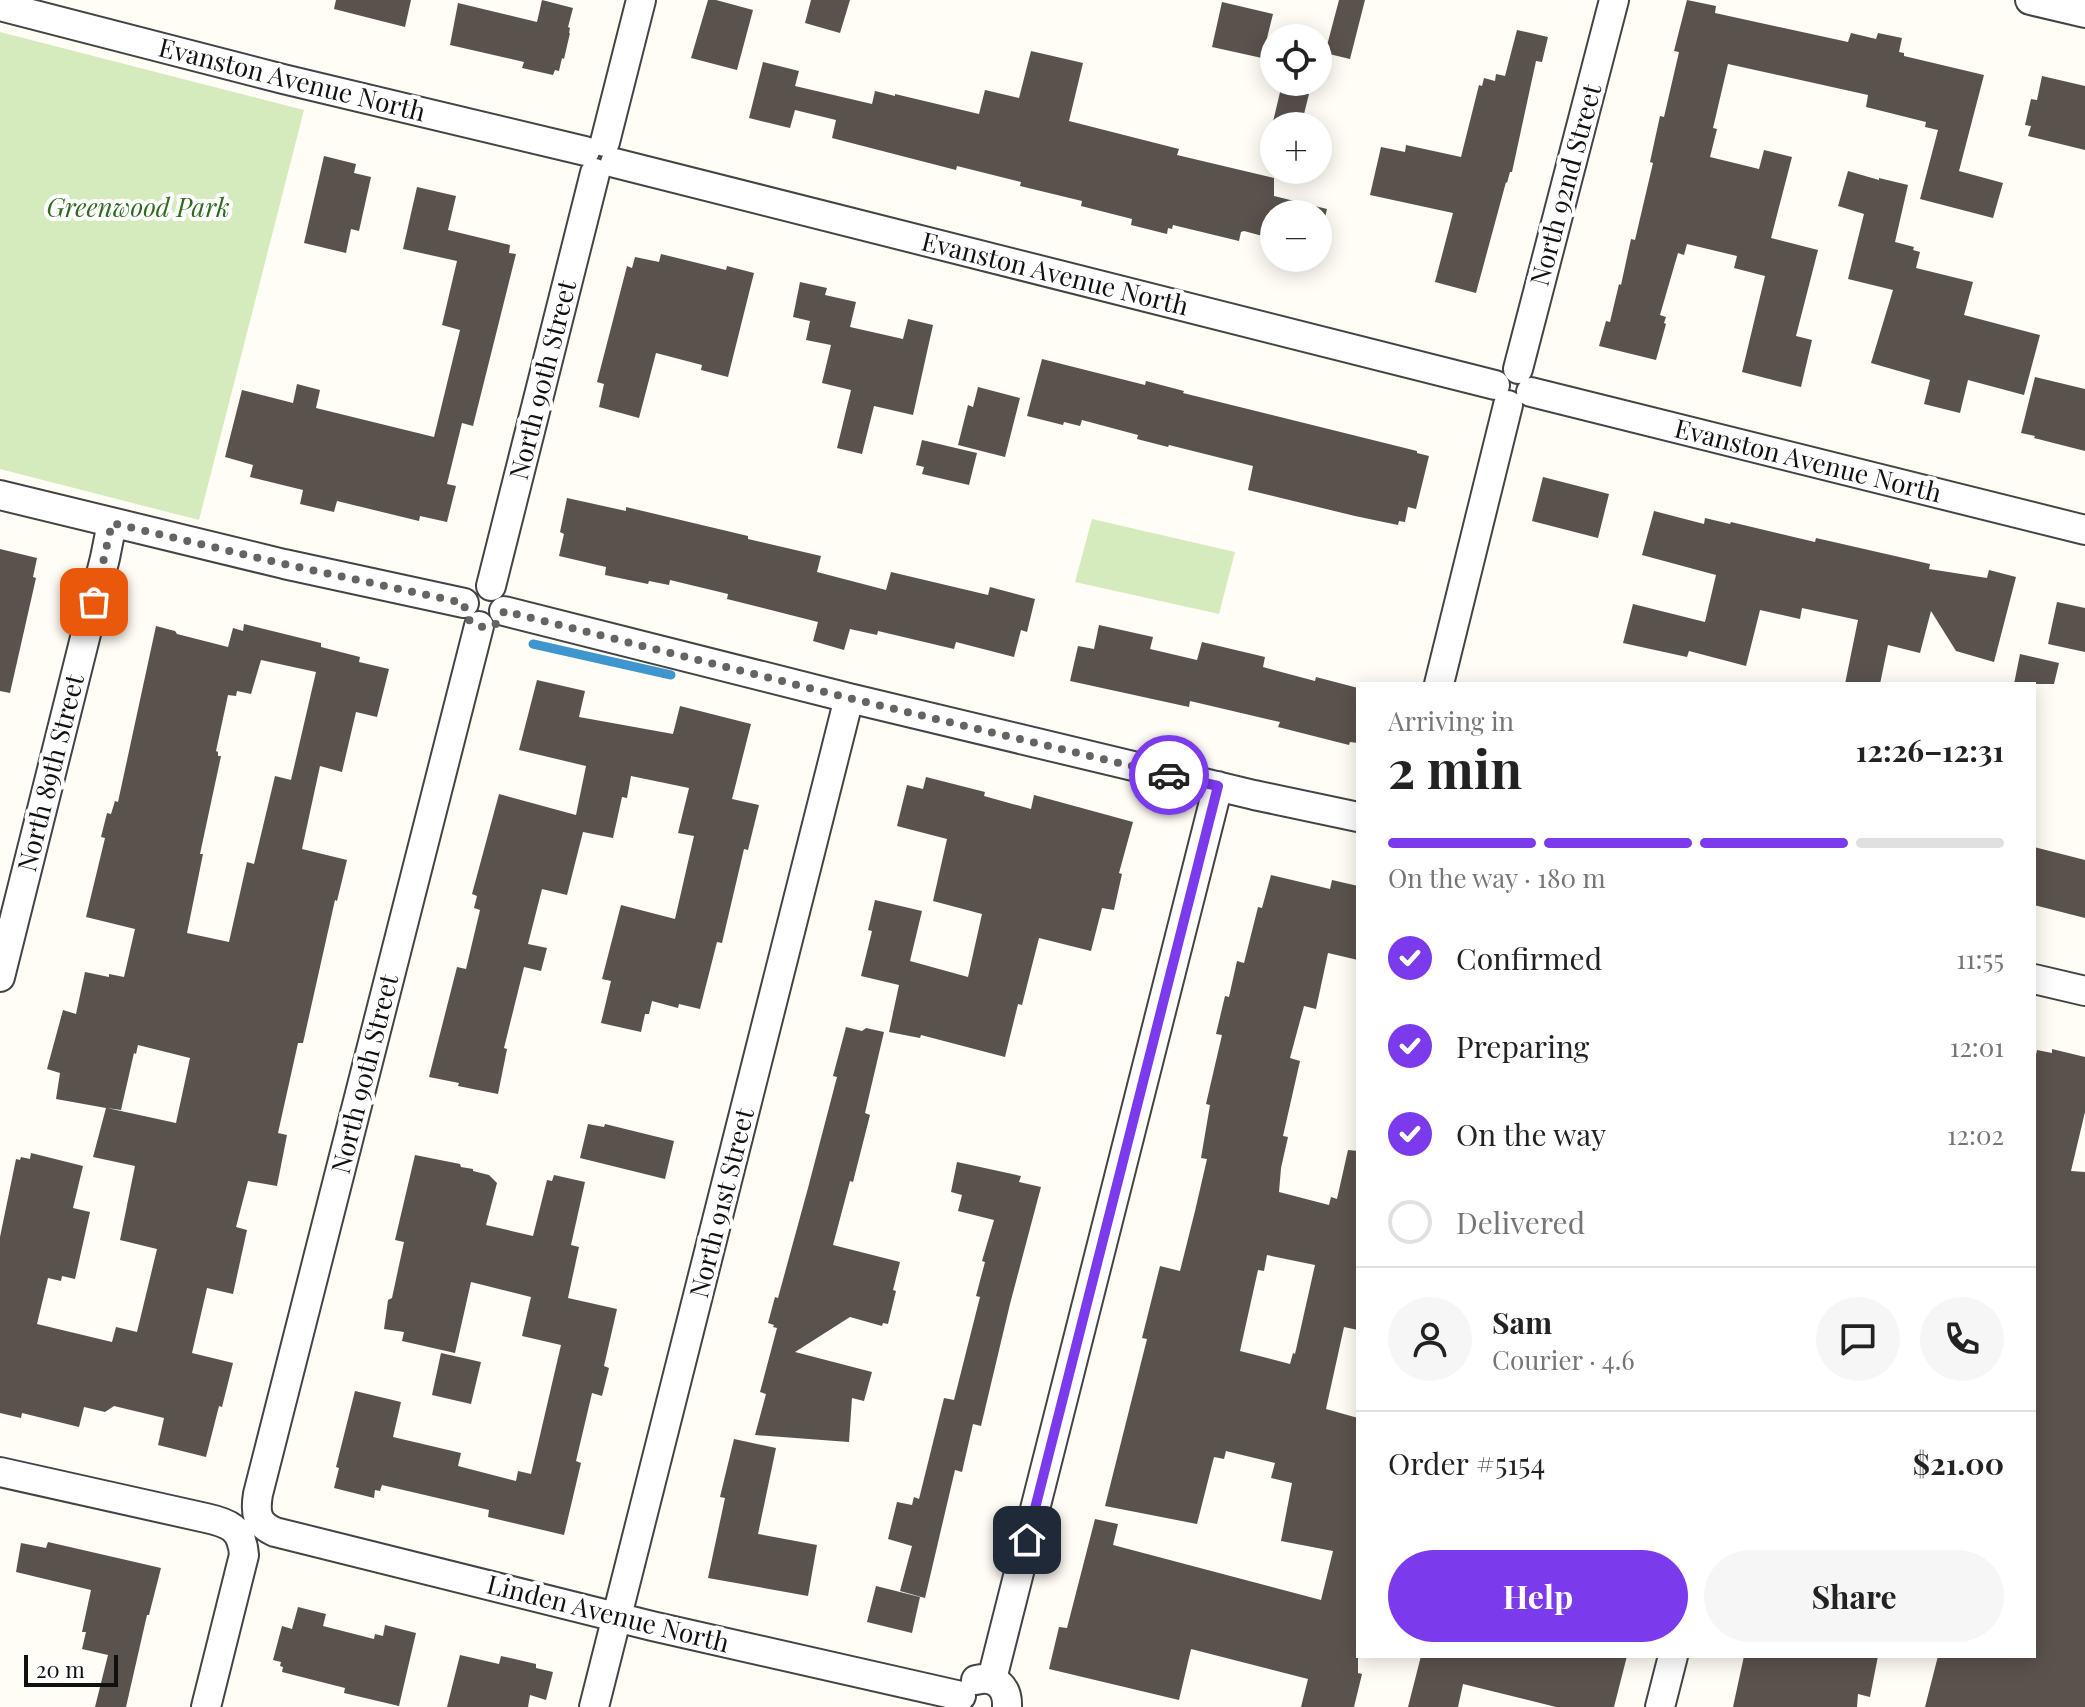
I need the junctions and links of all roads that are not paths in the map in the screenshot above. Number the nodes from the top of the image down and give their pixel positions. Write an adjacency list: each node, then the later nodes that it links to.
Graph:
1 (641, 0): 6 (street, North 90th Street)
2 (1614, 0): 7 (street, North 92nd Street)
3 (2030, 0): 5 (street)
4 (0, 6): 6 (street, Evanston Avenue North)
5 (2085, 13)
6 (600, 157): 7 (street, Evanston Avenue North); 11 (street, North 90th Street)
7 (1513, 388): 10 (street, Evanston Avenue North); 13 (street, North 92nd Street)
8 (0, 495): 9 (street)
9 (112, 523): 12 (street); 17 (street, North 89th Street)
10 (2085, 530)
11 (498, 598): 12 (street); 12 (street); 14 (street)
12 (471, 614): 21 (street, North 90th Street)
13 (1440, 682)
14 (849, 698): 15 (street); 22 (street, North 91st Street)
15 (1218, 786): 16 (street); 24 (street)
16 (1356, 817)
17 (0, 977)
18 (2036, 979): 19 (street)
19 (2085, 991)
20 (0, 1472): 21 (street, Linden Avenue North)
21 (250, 1529): 22 (street, Linden Avenue North); 26 (street, North 90th Street)
22 (616, 1617): 25 (street, Linden Avenue North); 27 (street, North 91st Street)
23 (1672, 1658): 29 (street)
24 (992, 1679): 25 (street); 28 (street)
25 (962, 1702)
26 (206, 1707)
27 (594, 1707)
28 (1007, 1707)
29 (1660, 1707)

